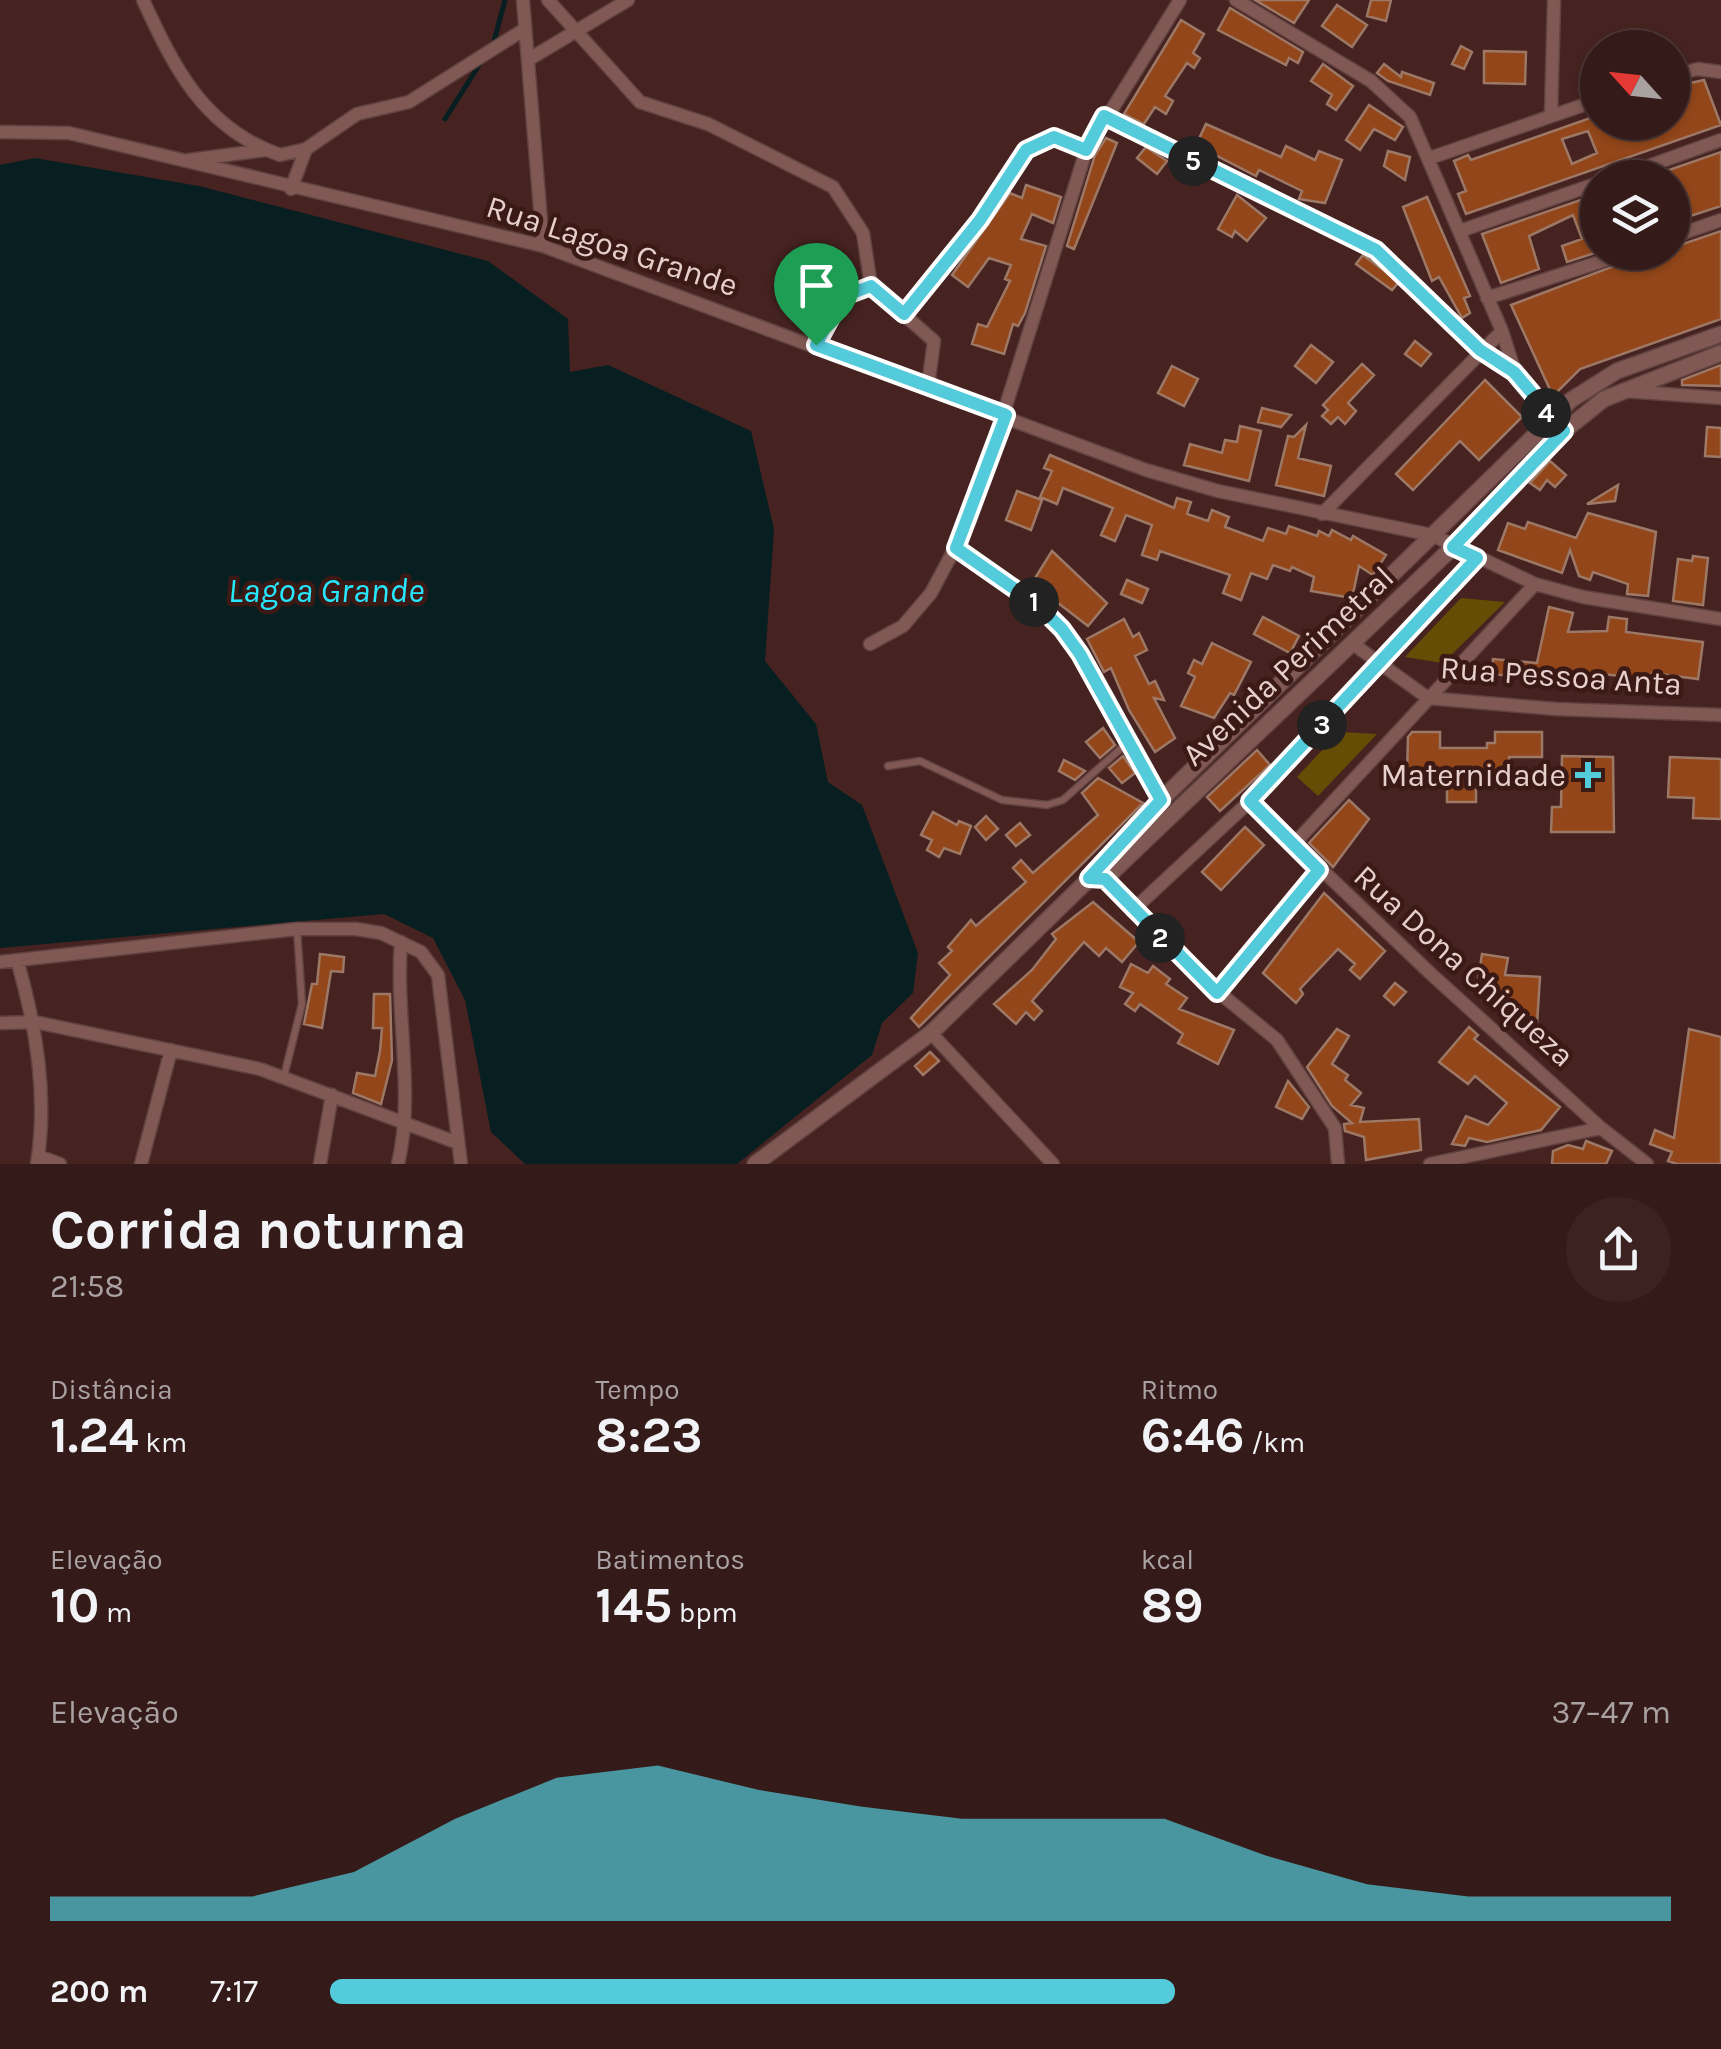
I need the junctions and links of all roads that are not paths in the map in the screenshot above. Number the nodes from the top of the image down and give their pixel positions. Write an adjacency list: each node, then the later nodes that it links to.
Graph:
1 (142, 0): 19 (street)
2 (523, 0): 8 (street)
3 (548, 0): 9 (street)
4 (628, 0): 9 (street)
5 (1180, 0): 14 (street)
6 (1236, 0): 21 (street)
7 (1554, 0): 15 (street)
8 (525, 29): 10 (street); 18 (street)
9 (580, 32): 10 (street); 31 (street)
10 (531, 58): 29 (street)
11 (1690, 71): 12 (street)
12 (1721, 72)
13 (1580, 106): 15 (street)
14 (1104, 116): 20 (street); 37 (street)
15 (1550, 116): 21 (street)
16 (0, 132): 23 (street, Rua Lagoa Grande)
17 (1721, 140): 22 (street)
18 (306, 149): 19 (street); 24 (street)
19 (266, 150): 23 (street)
20 (1086, 150): 33 (street); 43 (street)
21 (1430, 158): 27 (street)
22 (1665, 160)
23 (182, 161): 24 (street, Rua Lagoa Grande)
24 (291, 188): 29 (street, Rua Lagoa Grande)
25 (1580, 190): 27 (street)
26 (1721, 220): 28 (street)
27 (1460, 231): 32 (street)
28 (1690, 231)
29 (543, 246): 36 (street, Rua Lagoa Grande)
30 (1580, 268): 32 (street)
31 (871, 286): 33 (street); 36 (street)
32 (1487, 298): 34 (street)
33 (904, 314): 40 (street)
34 (1502, 331): 37 (street); 39 (street)
35 (1721, 334): 44 (street, Avenida Perimetral)
36 (816, 345): 40 (street, Rua Lagoa Grande)
37 (1480, 350): 39 (street); 46 (street)
38 (1721, 353): 41 (street, Avenida Perimetral)
39 (1514, 372): 44 (street)
40 (928, 386): 43 (street, Rua Lagoa Grande)
41 (1621, 391): 42 (street); 45 (street, Avenida Perimetral)
42 (1721, 398)
43 (1006, 415): 46 (street, Rua Lagoa Grande); 49 (street)
44 (1552, 419): 45 (street); 47 (street, Avenida Perimetral)
45 (1564, 431): 48 (street, Avenida Perimetral)
46 (1322, 514): 47 (street, Rua Lagoa Grande)
47 (1432, 535): 48 (street, Rua Lagoa Grande); 59 (street, Avenida Perimetral)
48 (1453, 547): 50 (street, Rua Lagoa Grande); 54 (street, Avenida Perimetral)
49 (956, 548): 53 (street); 58 (street)
50 (1477, 558): 51 (street, Rua Lagoa Grande); 55 (street)
51 (1535, 584): 52 (street, Rua Lagoa Grande); 56 (street)
52 (1721, 620)
53 (870, 644)
54 (1353, 644): 55 (street, Rua Pessoa Anta); 59 (street, Avenida Perimetral)
55 (1381, 663): 56 (street, Rua Pessoa Anta); 62 (street)
56 (1428, 698): 57 (street, Rua Pessoa Anta); 63 (street)
57 (1721, 715)
58 (1127, 743): 60 (lane); 61 (street)
59 (1215, 760): 61 (street, Avenida Perimetral); 65 (street, Avenida Perimetral)
60 (888, 766)
61 (1161, 800): 65 (street, Avenida Perimetral)
62 (1250, 801): 63 (street, Rua Dona Chiqueza); 66 (street)
63 (1294, 845): 64 (street, Rua Dona Chiqueza)
64 (1319, 870): 71 (street); 79 (street, Rua Dona Chiqueza)
65 (1097, 879): 66 (street); 74 (street)
66 (1132, 911): 71 (street)
67 (296, 930): 68 (street); 69 (street); 76 (lane)
68 (401, 942): 78 (street); 80 (street)
69 (17, 960): 70 (street); 72 (street)
70 (0, 962)
71 (1217, 993): 89 (street)
72 (35, 1022): 73 (street); 75 (street); 81 (street)
73 (0, 1023)
74 (931, 1033): 87 (street); 88 (street)
75 (171, 1050): 76 (street); 83 (street)
76 (284, 1076): 77 (street)
77 (332, 1095): 78 (street); 84 (street)
78 (407, 1121): 80 (street); 85 (street)
79 (1601, 1128): 90 (street); 91 (street, Rua Dona Chiqueza)
80 (458, 1143): 86 (street)
81 (38, 1160): 82 (street)
82 (60, 1164)
83 (141, 1164)
84 (320, 1164)
85 (398, 1164)
86 (461, 1164)
87 (754, 1164)
88 (1053, 1164)
89 (1338, 1164)
90 (1430, 1164)
91 (1647, 1164)

